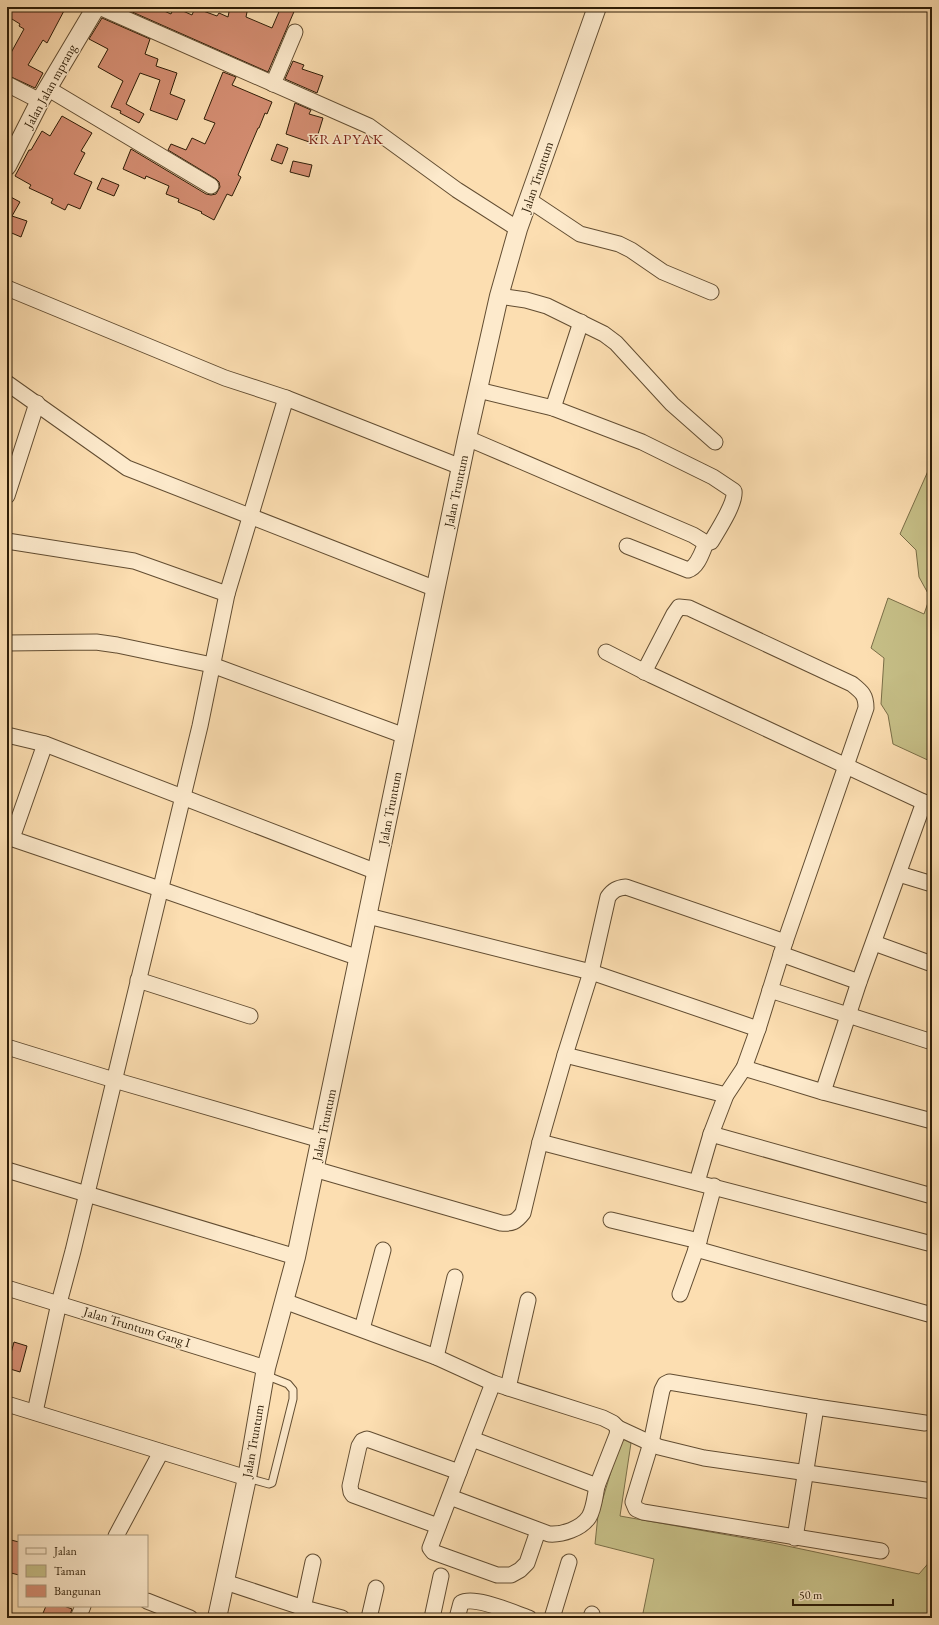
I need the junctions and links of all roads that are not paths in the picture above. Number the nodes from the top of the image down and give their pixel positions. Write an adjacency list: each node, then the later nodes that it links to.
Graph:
1 (96, 7): 7 (street, Jalan Jalan mprang)
2 (99, 7): 6 (street)
3 (597, 7): 11 (street, Jalan Truntum)
4 (295, 32): 6 (street)
5 (7, 84): 7 (street)
6 (273, 84): 12 (street)
7 (44, 94): 8 (street, Jalan Jalan mprang); 10 (street)
8 (11, 148): 9 (street, Jalan Jalan mprang)
9 (7, 166)
10 (211, 186)
11 (529, 200): 12 (street, Jalan Truntum); 14 (street)
12 (518, 230): 15 (street, Jalan Truntum)
13 (7, 288): 19 (street)
14 (711, 292)
15 (499, 296): 16 (street); 18 (street, Jalan Truntum)
16 (581, 322): 21 (street); 23 (street)
17 (7, 383): 20 (street)
18 (478, 390): 21 (street); 22 (street, Jalan Truntum)
19 (286, 398): 24 (street); 26 (street)
20 (37, 403): 25 (street); 26 (street)
21 (553, 408): 28 (street)
22 (467, 438): 24 (street, Jalan Truntum); 28 (street)
23 (715, 442)
24 (461, 467): 30 (street, Jalan Truntum)
25 (7, 496)
26 (250, 517): 30 (street); 31 (street)
27 (7, 541): 31 (street)
28 (706, 543): 29 (street)
29 (627, 546)
30 (436, 589): 37 (street, Jalan Truntum)
31 (227, 594): 34 (street)
32 (7, 643): 34 (street)
33 (606, 652): 35 (street)
34 (212, 665): 37 (street); 40 (street)
35 (644, 672): 39 (street); 39 (street)
36 (7, 734): 38 (street)
37 (405, 736): 43 (street, Jalan Truntum)
38 (45, 744): 40 (street); 42 (street)
39 (846, 765): 41 (street); 49 (street)
40 (182, 797): 43 (street); 46 (street)
41 (928, 804): 44 (street)
42 (10, 838): 46 (street)
43 (377, 872): 47 (street, Jalan Truntum)
44 (899, 874): 45 (street); 48 (street)
45 (932, 884)
46 (160, 889): 50 (street); 53 (street)
47 (368, 916): 50 (street, Jalan Truntum); 52 (street)
48 (874, 943): 51 (street); 54 (street)
49 (783, 948): 52 (street); 54 (street); 55 (street)
50 (359, 958): 68 (street, Jalan Truntum)
51 (932, 964)
52 (591, 972): 58 (street); 61 (street)
53 (138, 980): 56 (street); 63 (street)
54 (859, 982): 57 (street)
55 (770, 990): 57 (street); 58 (street)
56 (250, 1016)
57 (848, 1016): 59 (street); 64 (street)
58 (758, 1029): 62 (street)
59 (932, 1042)
60 (7, 1046): 63 (street)
61 (565, 1054): 65 (street); 69 (street)
62 (744, 1068): 64 (street); 65 (street)
63 (114, 1080): 68 (street); 74 (street)
64 (823, 1092): 66 (street)
65 (726, 1095): 67 (street)
66 (932, 1121)
67 (711, 1134): 72 (street); 75 (street)
68 (321, 1140): 70 (street, Jalan Truntum)
69 (540, 1142): 70 (street); 72 (street)
70 (315, 1166): 80 (street, Jalan Truntum)
71 (7, 1170): 74 (street)
72 (697, 1182): 73 (street)
73 (714, 1186): 77 (street); 78 (street)
74 (87, 1194): 80 (street); 86 (street)
75 (932, 1196)
76 (611, 1220): 78 (street)
77 (932, 1244)
78 (697, 1245): 83 (street); 87 (street)
79 (383, 1250): 88 (street)
80 (296, 1257): 84 (street, Jalan Truntum)
81 (455, 1276): 89 (street)
82 (7, 1288): 86 (street, Jalan Truntum Gang I)
83 (680, 1294)
84 (284, 1300): 88 (street); 90 (street, Jalan Truntum)
85 (528, 1300): 92 (street)
86 (59, 1303): 90 (street, Jalan Truntum Gang I); 95 (street)
87 (932, 1315)
88 (362, 1329): 89 (street)
89 (436, 1357): 91 (street)
90 (266, 1372): 103 (street, Jalan Truntum); 103 (lane)
91 (493, 1383): 92 (street); 98 (street)
92 (508, 1388): 97 (street)
93 (7, 1404): 95 (street)
94 (816, 1407): 96 (street); 99 (street); 102 (street)
95 (35, 1412): 100 (street)
96 (925, 1423)
97 (618, 1428): 99 (street); 104 (street)
98 (472, 1439): 101 (street); 104 (street)
99 (650, 1443): 102 (street); 110 (street)
100 (161, 1452): 103 (street); 109 (street)
101 (459, 1472): 106 (street); 107 (street)
102 (806, 1472): 105 (street); 110 (street)
103 (246, 1478): 115 (street, Jalan Truntum)
104 (597, 1486): 108 (street)
105 (932, 1491)
106 (450, 1497): 107 (street); 108 (street)
107 (438, 1526): 108 (street)
108 (538, 1531)
109 (117, 1535)
110 (795, 1538): 111 (street)
111 (881, 1551)
112 (314, 1562): 119 (street)
113 (569, 1562): 128 (street)
114 (441, 1576): 125 (street)
115 (225, 1582): 119 (street); 122 (street, Jalan Truntum)
116 (376, 1588): 124 (street)
117 (148, 1602): 121 (street)
118 (83, 1607): 120 (street)
119 (302, 1613): 123 (street)
120 (78, 1618)
121 (190, 1618)
122 (217, 1618)
123 (342, 1618)
124 (369, 1618)
125 (432, 1618)
126 (457, 1618): 127 (street)
127 (529, 1618)
128 (552, 1618)

